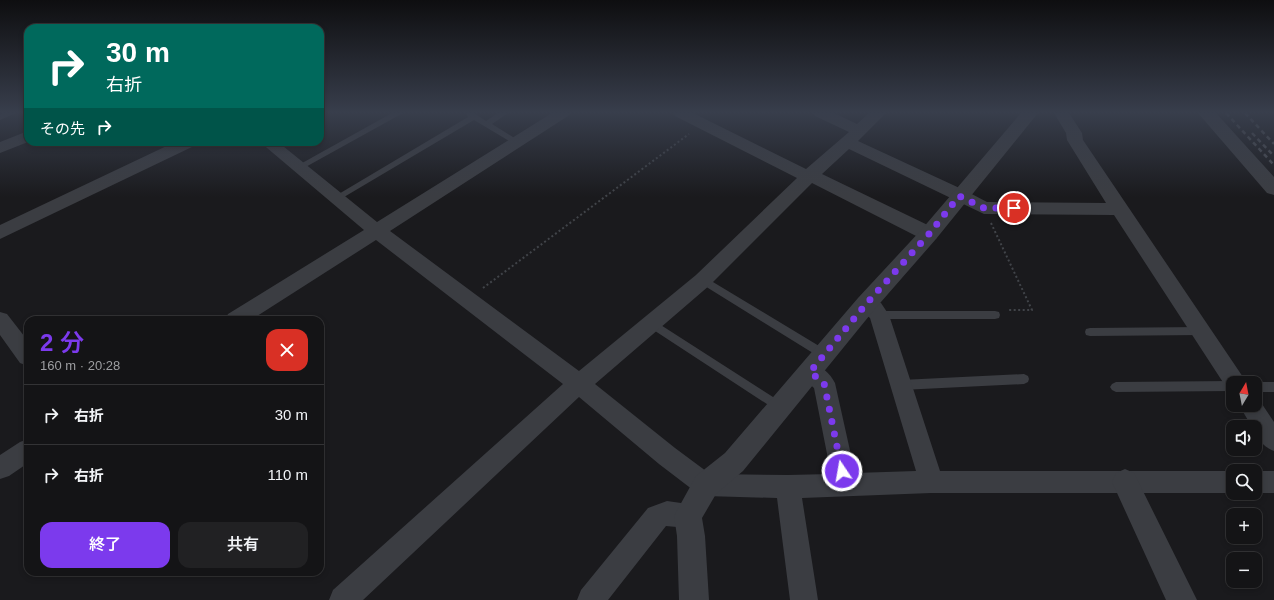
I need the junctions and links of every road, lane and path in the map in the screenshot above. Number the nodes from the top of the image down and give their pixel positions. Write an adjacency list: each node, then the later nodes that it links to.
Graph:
1 (16, 141): 13 (street)
2 (347, 141): 14 (lane)
3 (429, 141): 18 (lane)
4 (679, 141): 25 (path)
5 (737, 141): 15 (street)
6 (1006, 141): 17 (street)
7 (1076, 141): 20 (street)
8 (1231, 141): 16 (street)
9 (517, 142): 21 (street)
10 (847, 142): 15 (street); 17 (street)
11 (180, 146): 22 (street)
12 (273, 146): 14 (street)
13 (0, 148)
14 (299, 167): 18 (street)
15 (809, 176): 23 (street); 24 (street)
16 (1274, 190)
17 (960, 196): 19 (street); 23 (street)
18 (336, 198): 21 (street)
19 (984, 208): 20 (street); 27 (path)
20 (1119, 209): 31 (street)
21 (377, 231): 25 (street); 28 (street)
22 (0, 234)
23 (929, 234): 26 (street)
24 (703, 280): 30 (street); 34 (lane)
25 (468, 299): 37 (street)
26 (872, 310): 27 (lane); 34 (street); 38 (street)
27 (995, 315)
28 (241, 316)
29 (0, 320): 33 (street)
30 (653, 324): 37 (street); 43 (lane)
31 (1202, 331): 32 (lane); 35 (street)
32 (1090, 332)
33 (24, 352)
34 (818, 364): 43 (street); 52 (street)
35 (1231, 376)
36 (1024, 379): 38 (lane)
37 (580, 384): 51 (street); 55 (street)
38 (900, 385): 48 (street)
39 (1116, 386): 40 (lane)
40 (1226, 386)
41 (1262, 387): 42 (lane)
42 (1274, 387)
43 (780, 407): 51 (street)
44 (1255, 412): 45 (street)
45 (1274, 441)
46 (24, 453): 47 (street)
47 (0, 468)
48 (931, 482): 49 (street); 52 (street)
49 (1125, 482): 50 (street); 59 (street)
50 (1226, 482)
51 (706, 485): 53 (street); 54 (street)
52 (845, 485): 53 (street)
53 (788, 487): 58 (street)
54 (688, 516): 56 (street); 57 (street)
55 (343, 600)
56 (591, 600)
57 (694, 600)
58 (804, 600)
59 (1182, 600)

